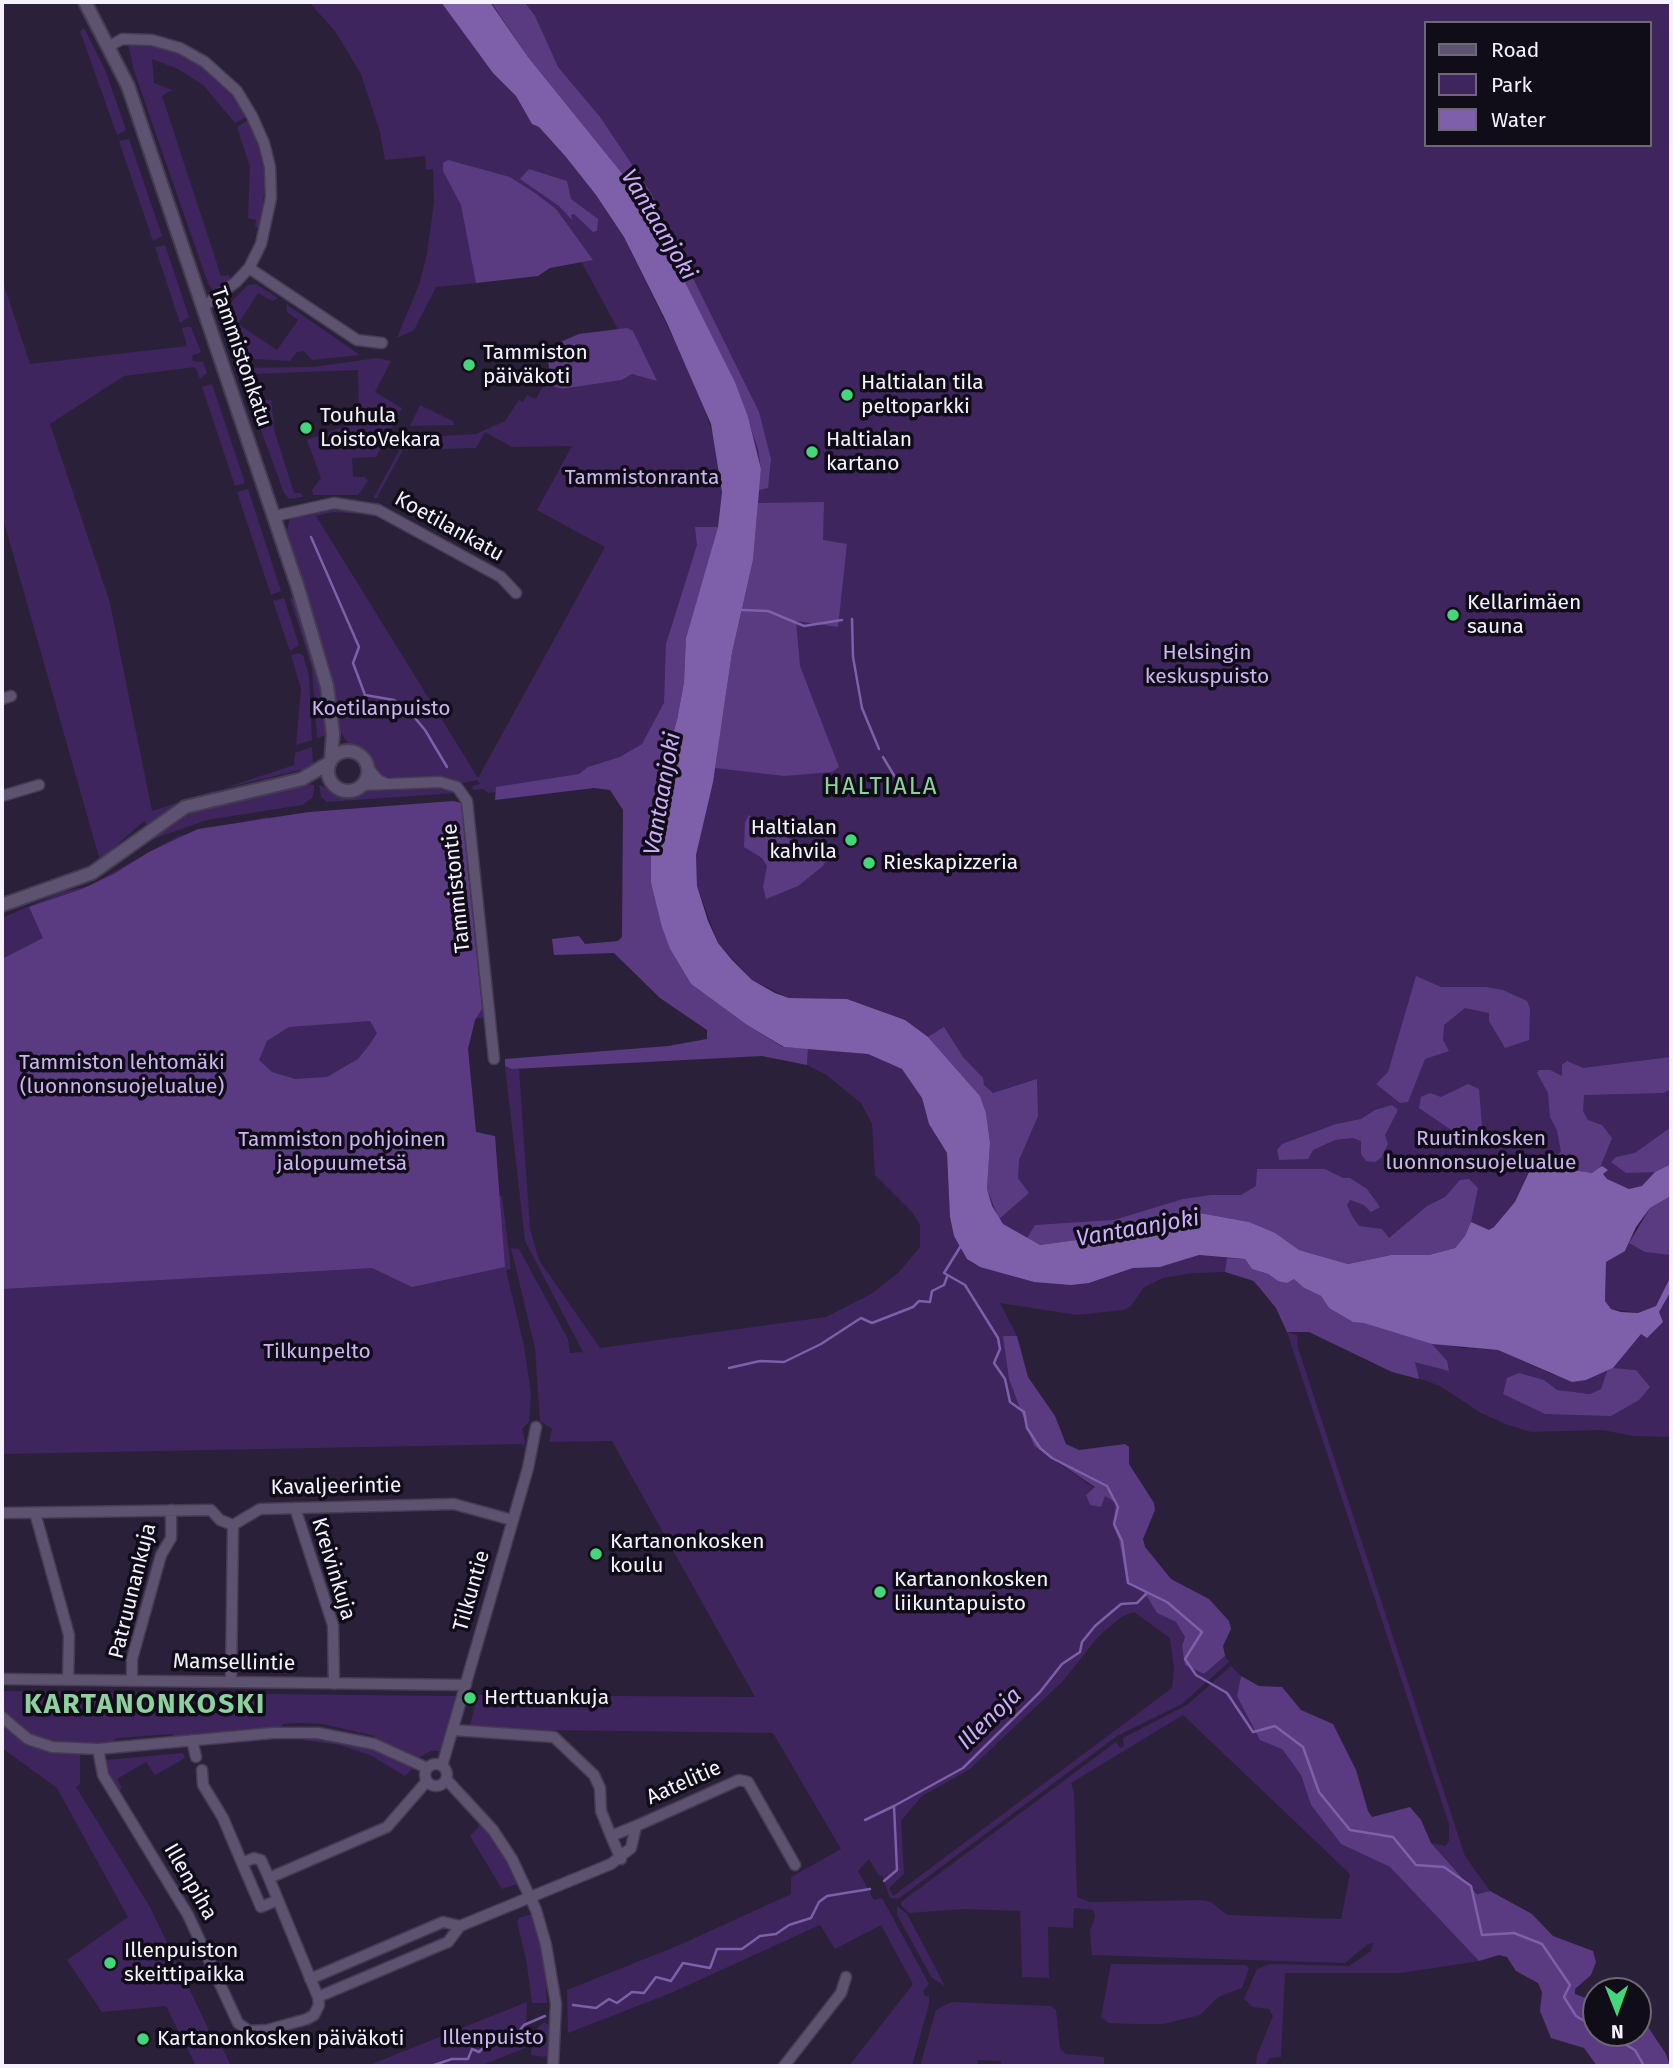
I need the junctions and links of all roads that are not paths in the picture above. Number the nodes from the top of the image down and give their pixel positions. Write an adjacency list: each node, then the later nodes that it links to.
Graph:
1 (85, 2): 2 (street, Tammistonkatu)
2 (110, 46): 3 (street); 4 (street, Tammistonkatu)
3 (249, 268): 4 (street); 5 (street)
4 (203, 307): 6 (street, Tammistonkatu)
5 (382, 343)
6 (275, 516): 7 (street, Koetilankatu); 8 (street, Tammistonkatu)
7 (516, 593)
8 (333, 734): 9 (street); 10 (street, Tammistonkatu)
9 (349, 751): 10 (street); 11 (street)
10 (330, 761): 12 (street); 16 (street)
11 (368, 768): 13 (street); 15 (street)
12 (302, 779): 16 (street); 18 (street)
13 (388, 784): 15 (street, Tammistontie); 19 (street, Tammistontie)
14 (39, 785): 17 (street)
15 (362, 785): 16 (street)
16 (334, 786)
17 (2, 796)
18 (2, 905)
19 (494, 1059)
20 (536, 1427): 25 (street, Tilkuntie)
21 (295, 1507): 25 (street, Kavaljeerintie); 26 (street, Kavaljeerintie); 31 (street, Kreivinkuja)
22 (171, 1510): 24 (street); 26 (street); 29 (street, Patruunankuja)
23 (2, 1513): 24 (street)
24 (35, 1513): 28 (street)
25 (512, 1520): 32 (street, Tilkuntie)
26 (233, 1525): 30 (street)
27 (2, 1679): 28 (street, Mamsellintie)
28 (68, 1680): 29 (street, Mamsellintie)
29 (132, 1681): 30 (street, Mamsellintie)
30 (231, 1682): 31 (street, Mamsellintie)
31 (334, 1684): 32 (street, Mamsellintie)
32 (466, 1685): 34 (street, Tilkuntie)
33 (2, 1717): 36 (street)
34 (453, 1730): 38 (street, Tilkuntie); 44 (street)
35 (191, 1740): 36 (street); 37 (street); 39 (street)
36 (98, 1749): 54 (street, Illenpiha)
37 (196, 1757)
38 (442, 1766): 39 (street); 41 (street)
39 (427, 1768): 42 (street)
40 (202, 1770): 46 (street)
41 (446, 1779): 42 (street); 49 (street)
42 (427, 1781): 48 (street)
43 (636, 1826): 44 (street); 45 (street, Aatelitie); 47 (street, Aatelitie)
44 (611, 1836): 45 (street)
45 (621, 1859): 49 (street)
46 (242, 1863): 48 (street); 50 (street)
47 (794, 1865)
48 (269, 1878): 50 (street)
49 (531, 1897): 51 (street, Illenpiha); 55 (street)
50 (278, 1900): 53 (street)
51 (460, 1926): 53 (street, Illenpiha); 54 (street, Illenpiha)
52 (846, 1977): 56 (street)
53 (310, 1979): 54 (street)
54 (318, 1997)
55 (553, 2066)
56 (784, 2066)

